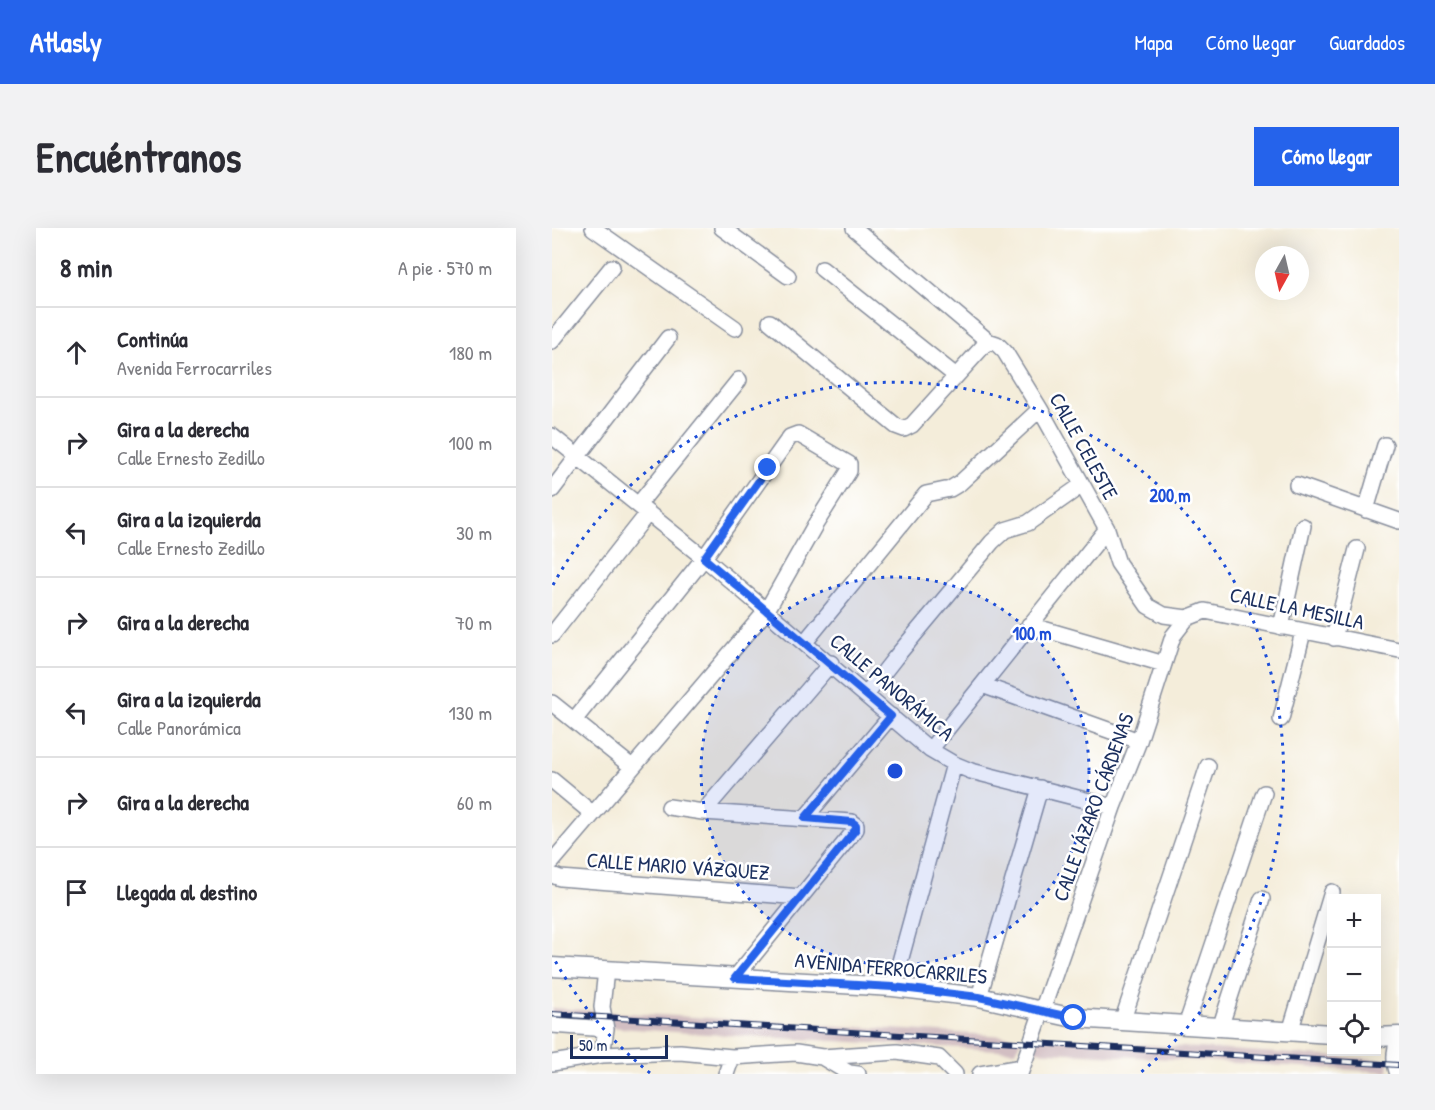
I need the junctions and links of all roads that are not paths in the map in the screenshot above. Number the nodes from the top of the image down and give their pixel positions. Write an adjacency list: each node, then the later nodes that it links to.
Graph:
1 (593, 228): 8 (street)
2 (722, 228): 6 (street)
3 (855, 228): 11 (street, CALLE CELESTE)
4 (612, 267): 10 (street)
5 (822, 269): 12 (street)
6 (788, 276)
7 (770, 322): 12 (street)
8 (735, 328)
9 (668, 338): 17 (street)
10 (552, 341)
11 (988, 341): 12 (street); 14 (street, CALLE CELESTE)
12 (956, 376)
13 (739, 380): 21 (street)
14 (1040, 408): 18 (street, CALLE CELESTE); 35 (street)
15 (552, 436): 17 (street, CALLE PANORÁMICA)
16 (1385, 445): 22 (street)
17 (577, 456): 20 (street); 21 (street, CALLE PANORÁMICA)
18 (1082, 485): 25 (street, CALLE CELESTE); 40 (street)
19 (1297, 485): 22 (street)
20 (552, 490)
21 (643, 509): 27 (street, CALLE PANORÁMICA); 33 (street)
22 (1366, 510): 23 (street)
23 (1399, 521)
24 (1303, 526): 31 (street)
25 (1107, 529): 29 (street, CALLE CELESTE); 30 (street)
26 (1357, 549): 34 (street)
27 (704, 558): 28 (street, CALLE PANORÁMICA); 28 (street); 43 (street)
28 (767, 610): 35 (street, CALLE PANORÁMICA); 49 (street)
29 (1187, 618): 31 (street, CALLE LA MESILLA); 38 (street, CALLE LÁZARO CÁRDENAS)
30 (1029, 625): 38 (street); 39 (street)
31 (1281, 627): 32 (street, CALLE LA MESILLA)
32 (1303, 632): 34 (street, CALLE LA MESILLA); 44 (street)
33 (552, 635)
34 (1334, 638): 36 (street, CALLE LA MESILLA)
35 (806, 642): 37 (street, CALLE PANORÁMICA)
36 (1399, 651)
37 (831, 663): 40 (street, CALLE PANORÁMICA); 55 (street)
38 (1164, 664): 45 (street, CALLE LÁZARO CÁRDENAS)
39 (982, 685): 45 (street); 46 (street)
40 (866, 694): 42 (street, CALLE PANORÁMICA)
41 (552, 703): 43 (street)
42 (891, 716): 46 (street, CALLE PANORÁMICA); 57 (street)
43 (575, 719): 49 (street)
44 (1281, 719)
45 (1139, 741): 54 (street, CALLE LÁZARO CÁRDENAS)
46 (930, 750): 47 (street, CALLE PANORÁMICA)
47 (954, 764): 51 (street, CALLE PANORÁMICA); 66 (street)
48 (1208, 766): 69 (street)
49 (632, 767): 56 (street)
50 (552, 780): 56 (street)
51 (1040, 788): 54 (street, CALLE PANORÁMICA); 67 (street)
52 (1264, 793): 71 (street)
53 (669, 807): 55 (street)
54 (1113, 807): 68 (street, CALLE LÁZARO CÁRDENAS)
55 (703, 812): 57 (street)
56 (592, 814): 58 (street)
57 (805, 818): 61 (street)
58 (552, 861)
59 (552, 875): 61 (street, CALLE MARIO VÁZQUEZ)
60 (1332, 892): 74 (street)
61 (801, 897): 65 (street)
62 (1262, 899): 72 (street)
63 (552, 967): 64 (street, AVENIDA FERROCARRILES)
64 (606, 970): 65 (street, AVENIDA FERROCARRILES); 73 (street)
65 (735, 978): 66 (street, AVENIDA FERROCARRILES)
66 (893, 987): 67 (street, AVENIDA FERROCARRILES)
67 (979, 997): 68 (street, AVENIDA FERROCARRILES)
68 (1043, 1013): 69 (street, AVENIDA FERROCARRILES); 82 (street, CALLE LÁZARO CÁRDENAS)
69 (1122, 1022): 71 (street, AVENIDA FERROCARRILES)
70 (552, 1024): 73 (street)
71 (1186, 1026): 72 (street, AVENIDA FERROCARRILES)
72 (1220, 1028): 74 (street, AVENIDA FERROCARRILES)
73 (606, 1029): 78 (street)
74 (1290, 1032): 75 (street, AVENIDA FERROCARRILES)
75 (1327, 1034)
76 (1381, 1037): 77 (street)
77 (1399, 1037): 87 (street)
78 (602, 1055): 79 (street); 81 (street)
79 (732, 1057): 80 (street); 83 (street)
80 (822, 1058): 84 (street); 85 (street)
81 (552, 1064)
82 (1021, 1070): 86 (street)
83 (726, 1074)
84 (852, 1074)
85 (955, 1074)
86 (980, 1074)
87 (1398, 1074)

